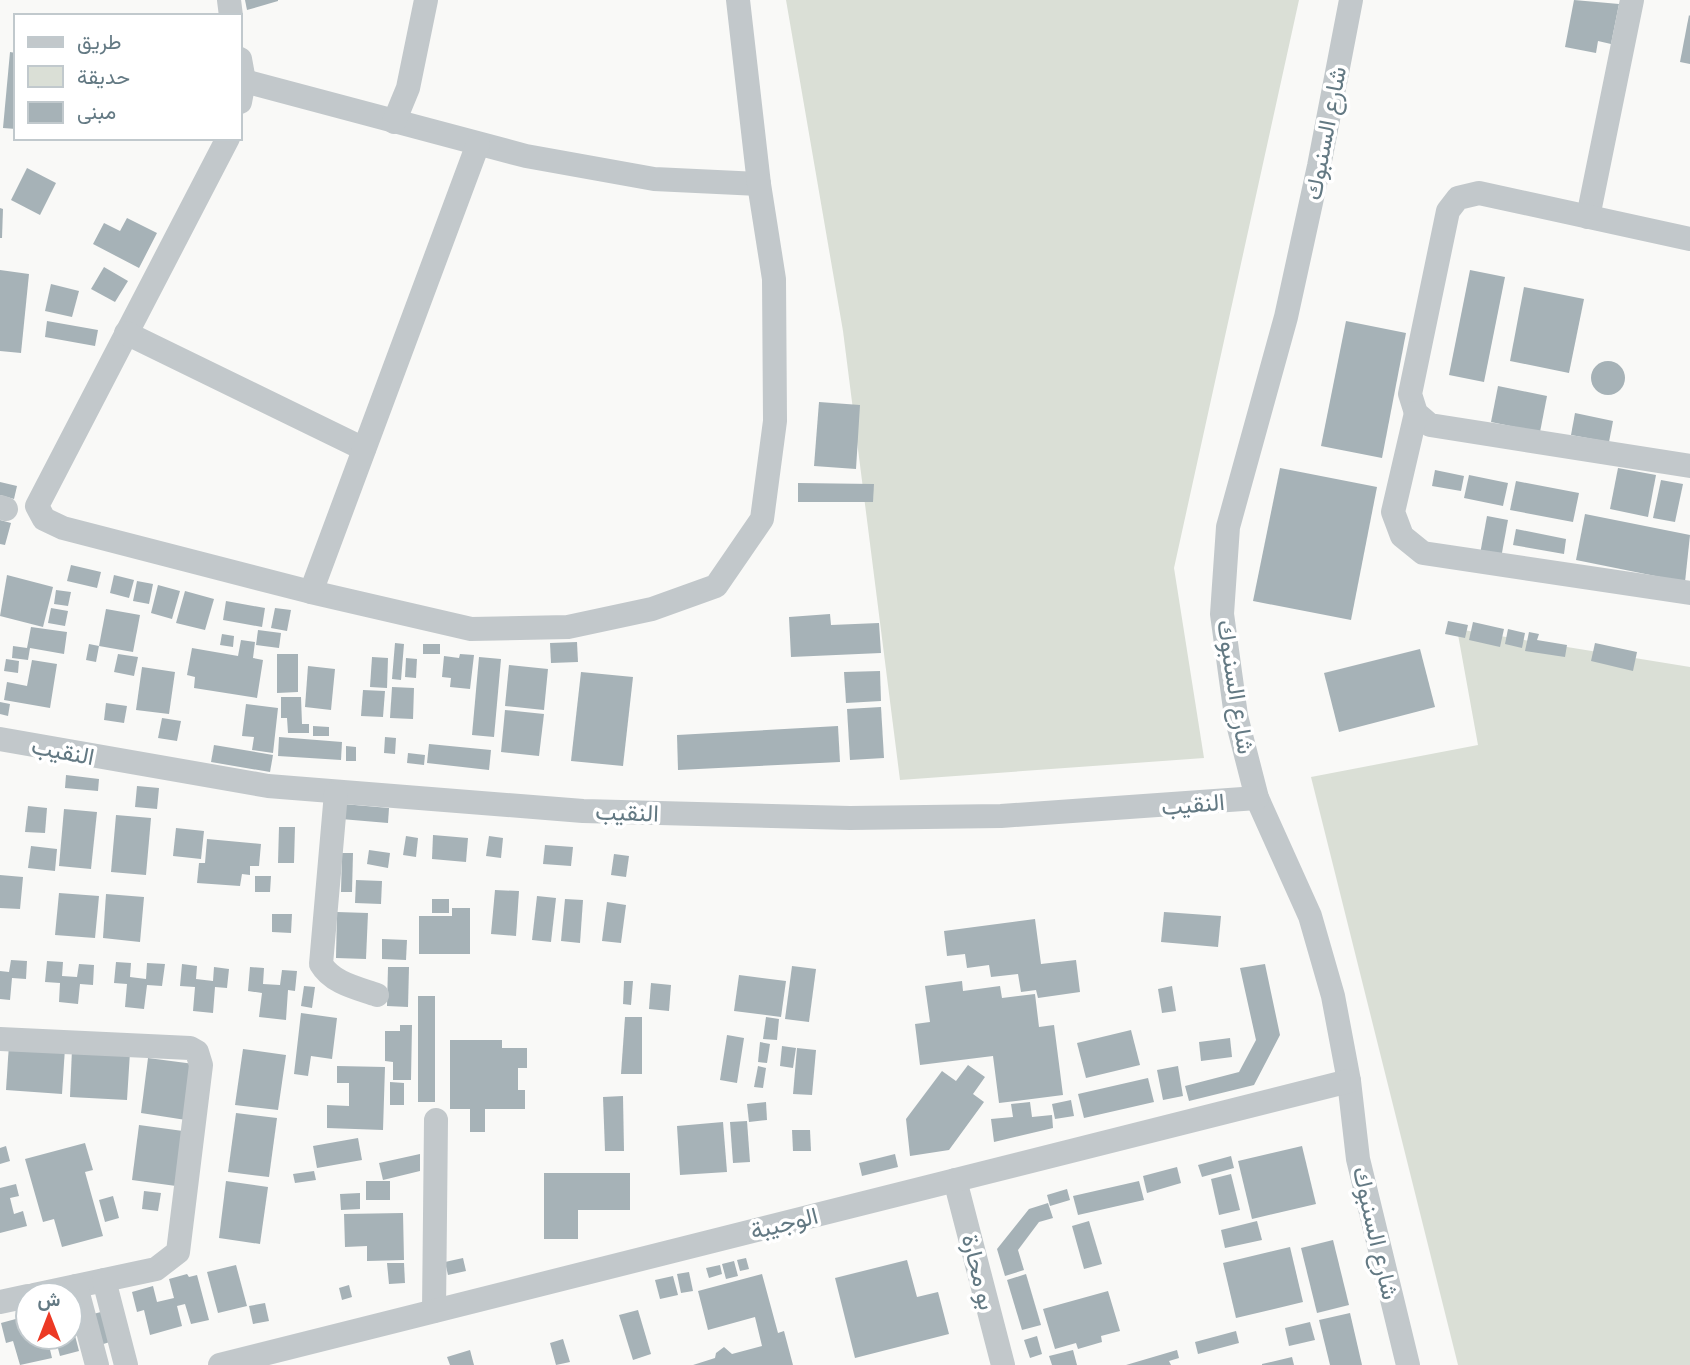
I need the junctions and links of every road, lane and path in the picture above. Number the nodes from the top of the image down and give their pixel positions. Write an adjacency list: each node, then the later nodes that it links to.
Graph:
1 (426, 0): 6 (street)
2 (738, 0): 9 (street)
3 (1351, 0): 20 (street, شارع السنبوك)
4 (1632, 0): 10 (street)
5 (242, 81): 6 (street)
6 (394, 122): 8 (street)
7 (227, 140): 12 (street)
8 (478, 144): 9 (street); 14 (street)
9 (759, 184): 16 (street)
10 (1588, 217): 11 (street); 13 (street)
11 (1690, 239)
12 (126, 333): 14 (street); 16 (street)
13 (1416, 413): 15 (street); 17 (street)
14 (364, 449): 16 (street)
15 (1690, 466)
16 (311, 592)
17 (1690, 593)
18 (0, 739): 19 (street, النقيب)
19 (336, 793): 20 (street, النقيب); 21 (street)
20 (1257, 798): 23 (street, شارع السنبوك)
21 (376, 995)
22 (0, 1039): 26 (street)
23 (1349, 1081): 25 (street, الوجيبة); 35 (street, شارع السنبوك)
24 (436, 1120): 28 (street)
25 (955, 1180): 28 (street, الوجيبة); 34 (street, بو محارة)
26 (104, 1280): 27 (street); 32 (street)
27 (84, 1284)
28 (434, 1311): 30 (street, الوجيبة)
29 (84, 1316): 31 (street)
30 (305, 1355): 33 (street, الوجيبة)
31 (97, 1365)
32 (126, 1365)
33 (220, 1365)
34 (1003, 1365)
35 (1408, 1365)

